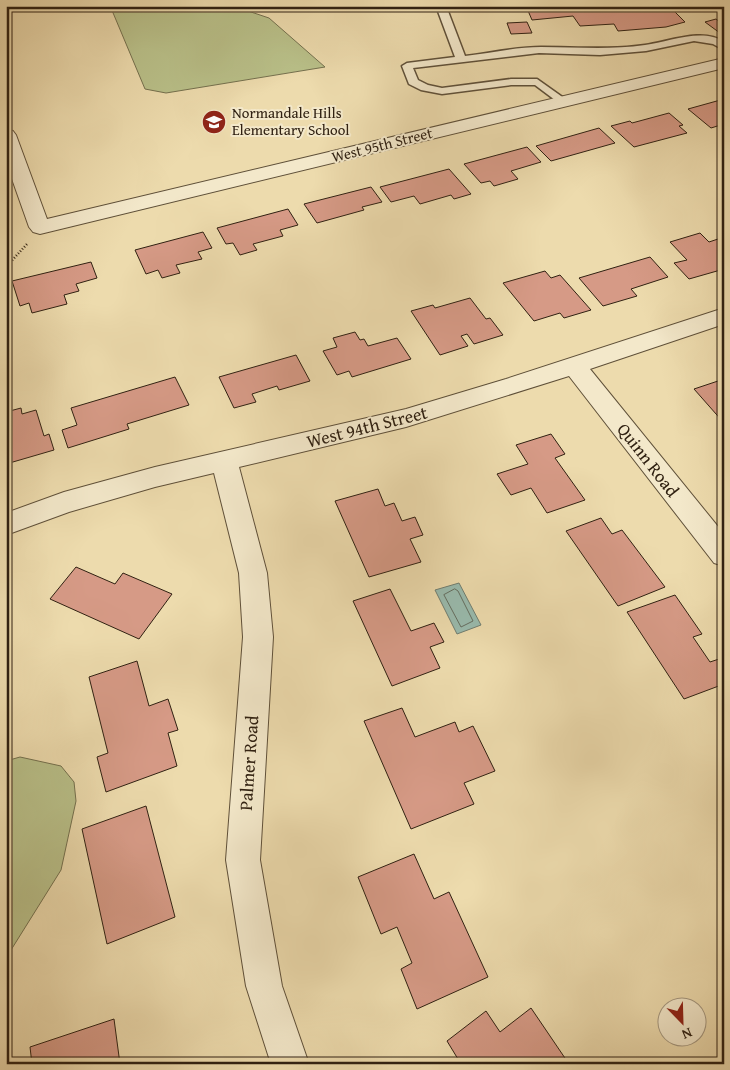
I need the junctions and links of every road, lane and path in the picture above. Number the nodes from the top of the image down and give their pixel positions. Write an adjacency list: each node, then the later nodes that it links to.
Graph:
1 (441, 6): 5 (lane)
2 (717, 6): 3 (path)
3 (724, 11)
4 (724, 46): 5 (lane)
5 (461, 60): 7 (lane)
6 (724, 62): 7 (street, West 95th Street)
7 (563, 101): 8 (street, West 95th Street)
8 (6, 135)
9 (724, 316): 10 (street, West 94th Street)
10 (573, 365): 11 (street, West 94th Street); 13 (street, Quinn Road)
11 (224, 461): 12 (street, West 94th Street); 14 (street, Palmer Road)
12 (6, 524)
13 (724, 555)
14 (290, 1064)

